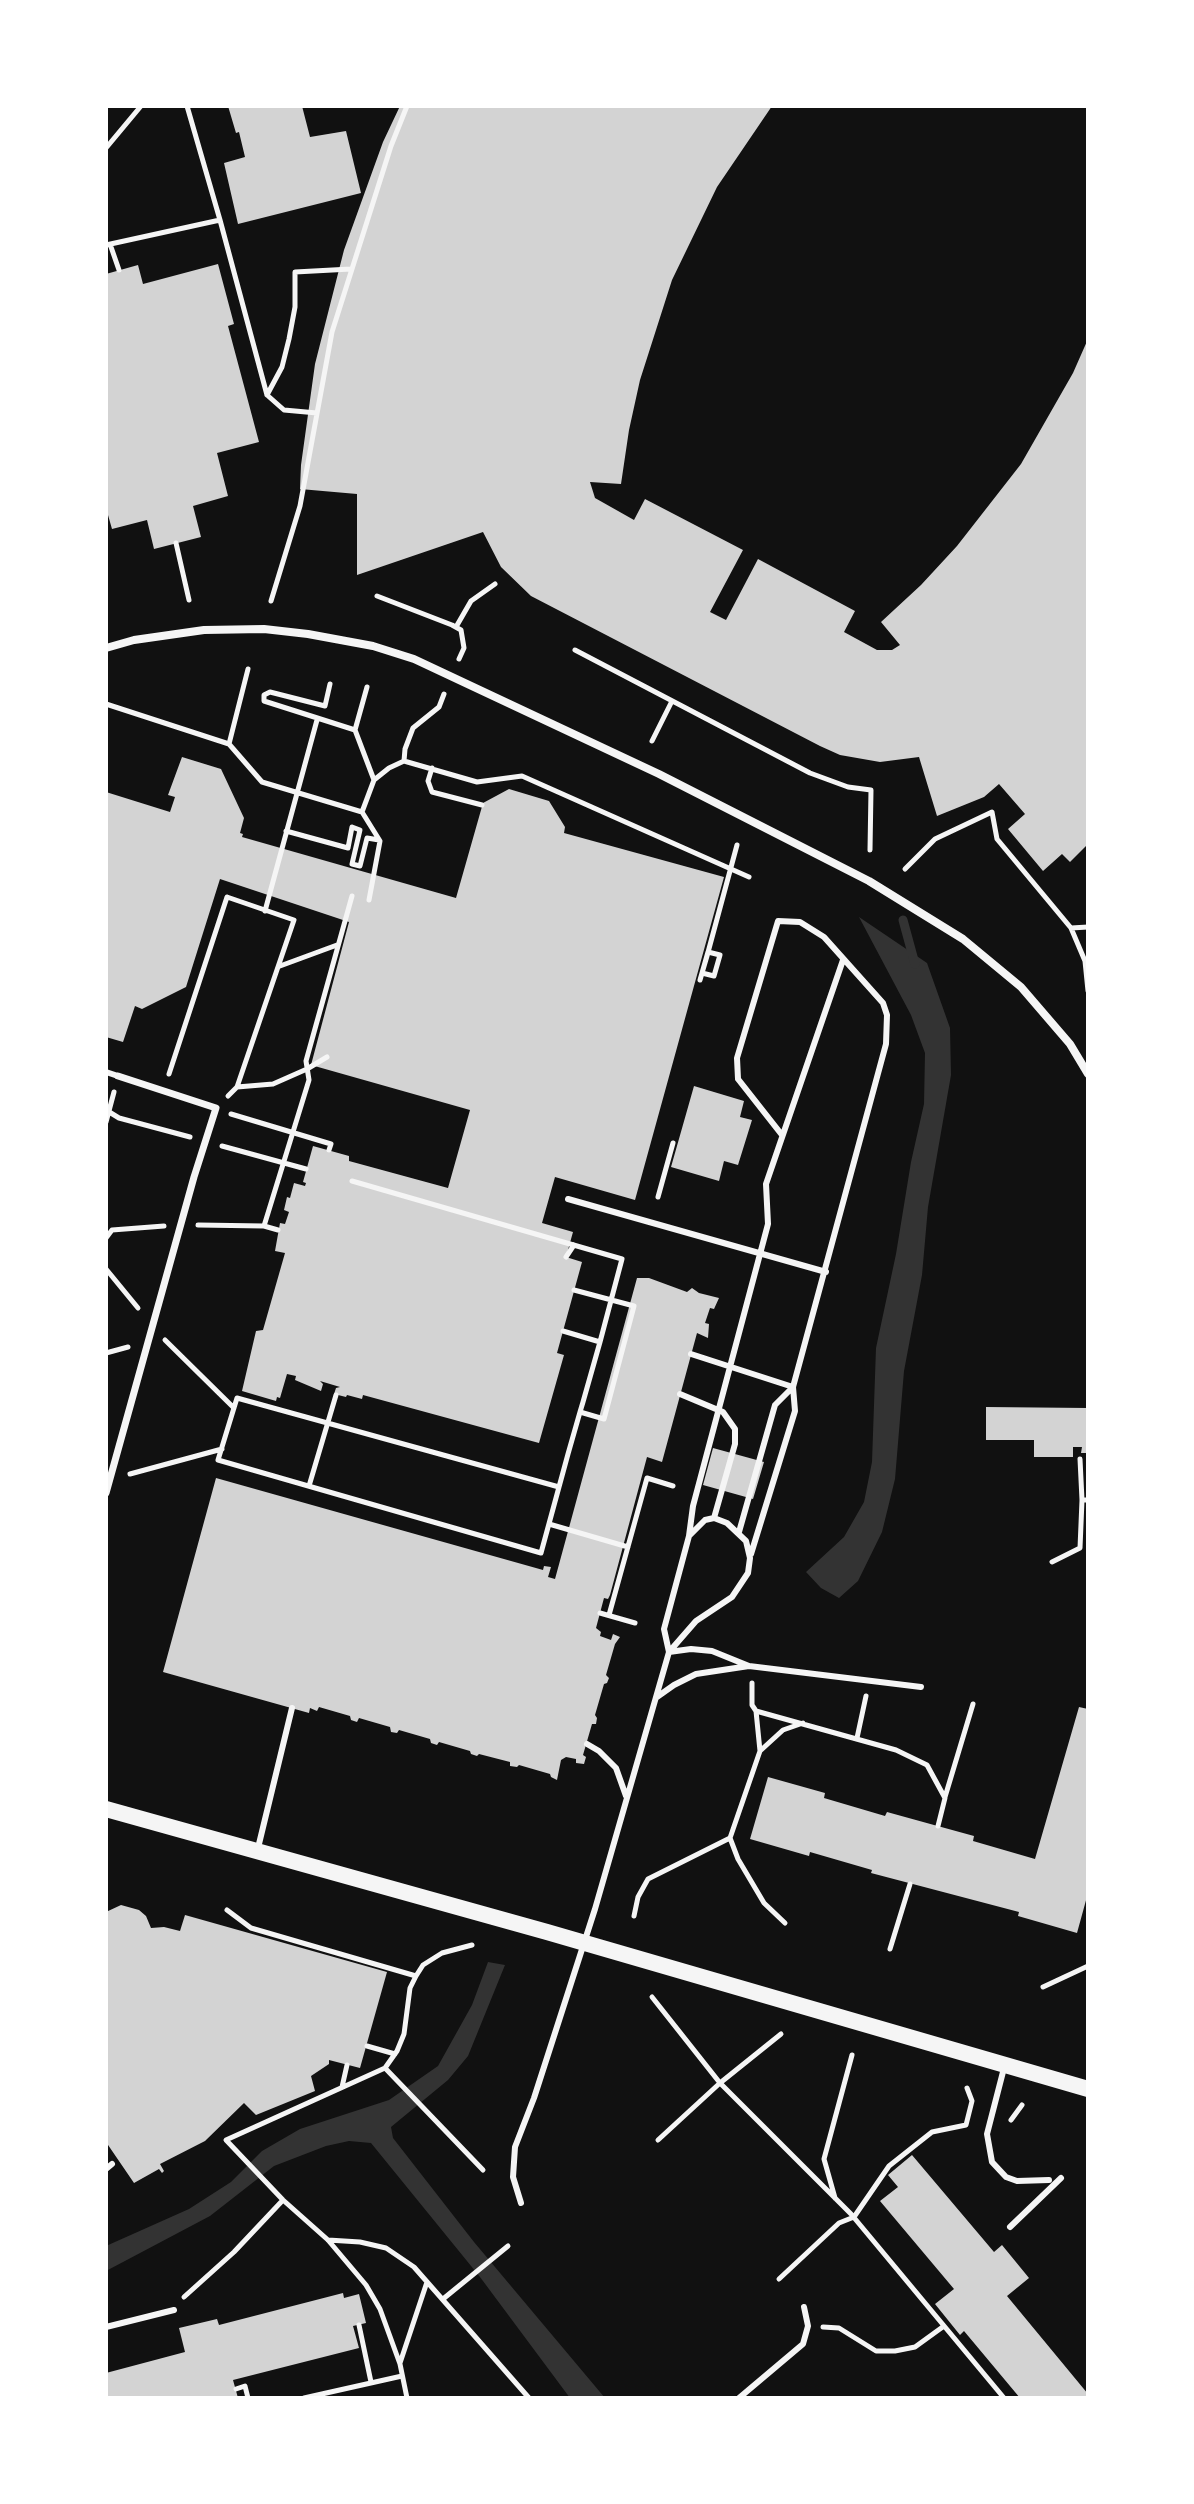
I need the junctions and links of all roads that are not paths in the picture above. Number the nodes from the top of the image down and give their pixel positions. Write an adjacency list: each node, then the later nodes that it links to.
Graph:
1 (106, 648): 4 (street)
2 (843, 960): 6 (lane); 6 (lane); 9 (lane)
3 (106, 1072): 5 (lane)
4 (1088, 1074)
5 (118, 1076): 15 (street)
6 (782, 1135): 8 (lane)
7 (568, 1199): 8 (lane)
8 (760, 1254): 9 (lane); 11 (lane)
9 (826, 1272): 12 (lane)
10 (691, 1354): 11 (lane)
11 (729, 1367): 12 (lane); 14 (lane)
12 (793, 1387): 17 (lane); 19 (lane)
13 (680, 1394): 14 (lane)
14 (718, 1409): 16 (lane); 18 (lane)
15 (106, 1493)
16 (714, 1518): 17 (lane); 18 (lane)
17 (739, 1532): 19 (lane)
18 (689, 1536): 20 (lane)
19 (750, 1558): 20 (lane)
20 (669, 1652): 21 (lane); 23 (lane)
21 (749, 1666): 22 (lane); 23 (lane)
22 (921, 1687)
23 (656, 1698): 26 (lane)
24 (292, 1708): 28 (lane)
25 (587, 1744): 26 (lane)
26 (626, 1799): 29 (lane)
27 (106, 1809): 28 (main road)
28 (257, 1851): 29 (main road)
29 (584, 1943): 30 (main road); 34 (lane)
30 (1004, 2064): 31 (main road); 33 (lane)
31 (1088, 2089)
32 (1061, 2178): 35 (lane)
33 (1049, 2180)
34 (521, 2203)
35 (1010, 2227)
36 (804, 2307): 39 (lane)
37 (174, 2310): 38 (lane)
38 (106, 2327)
39 (739, 2398)

